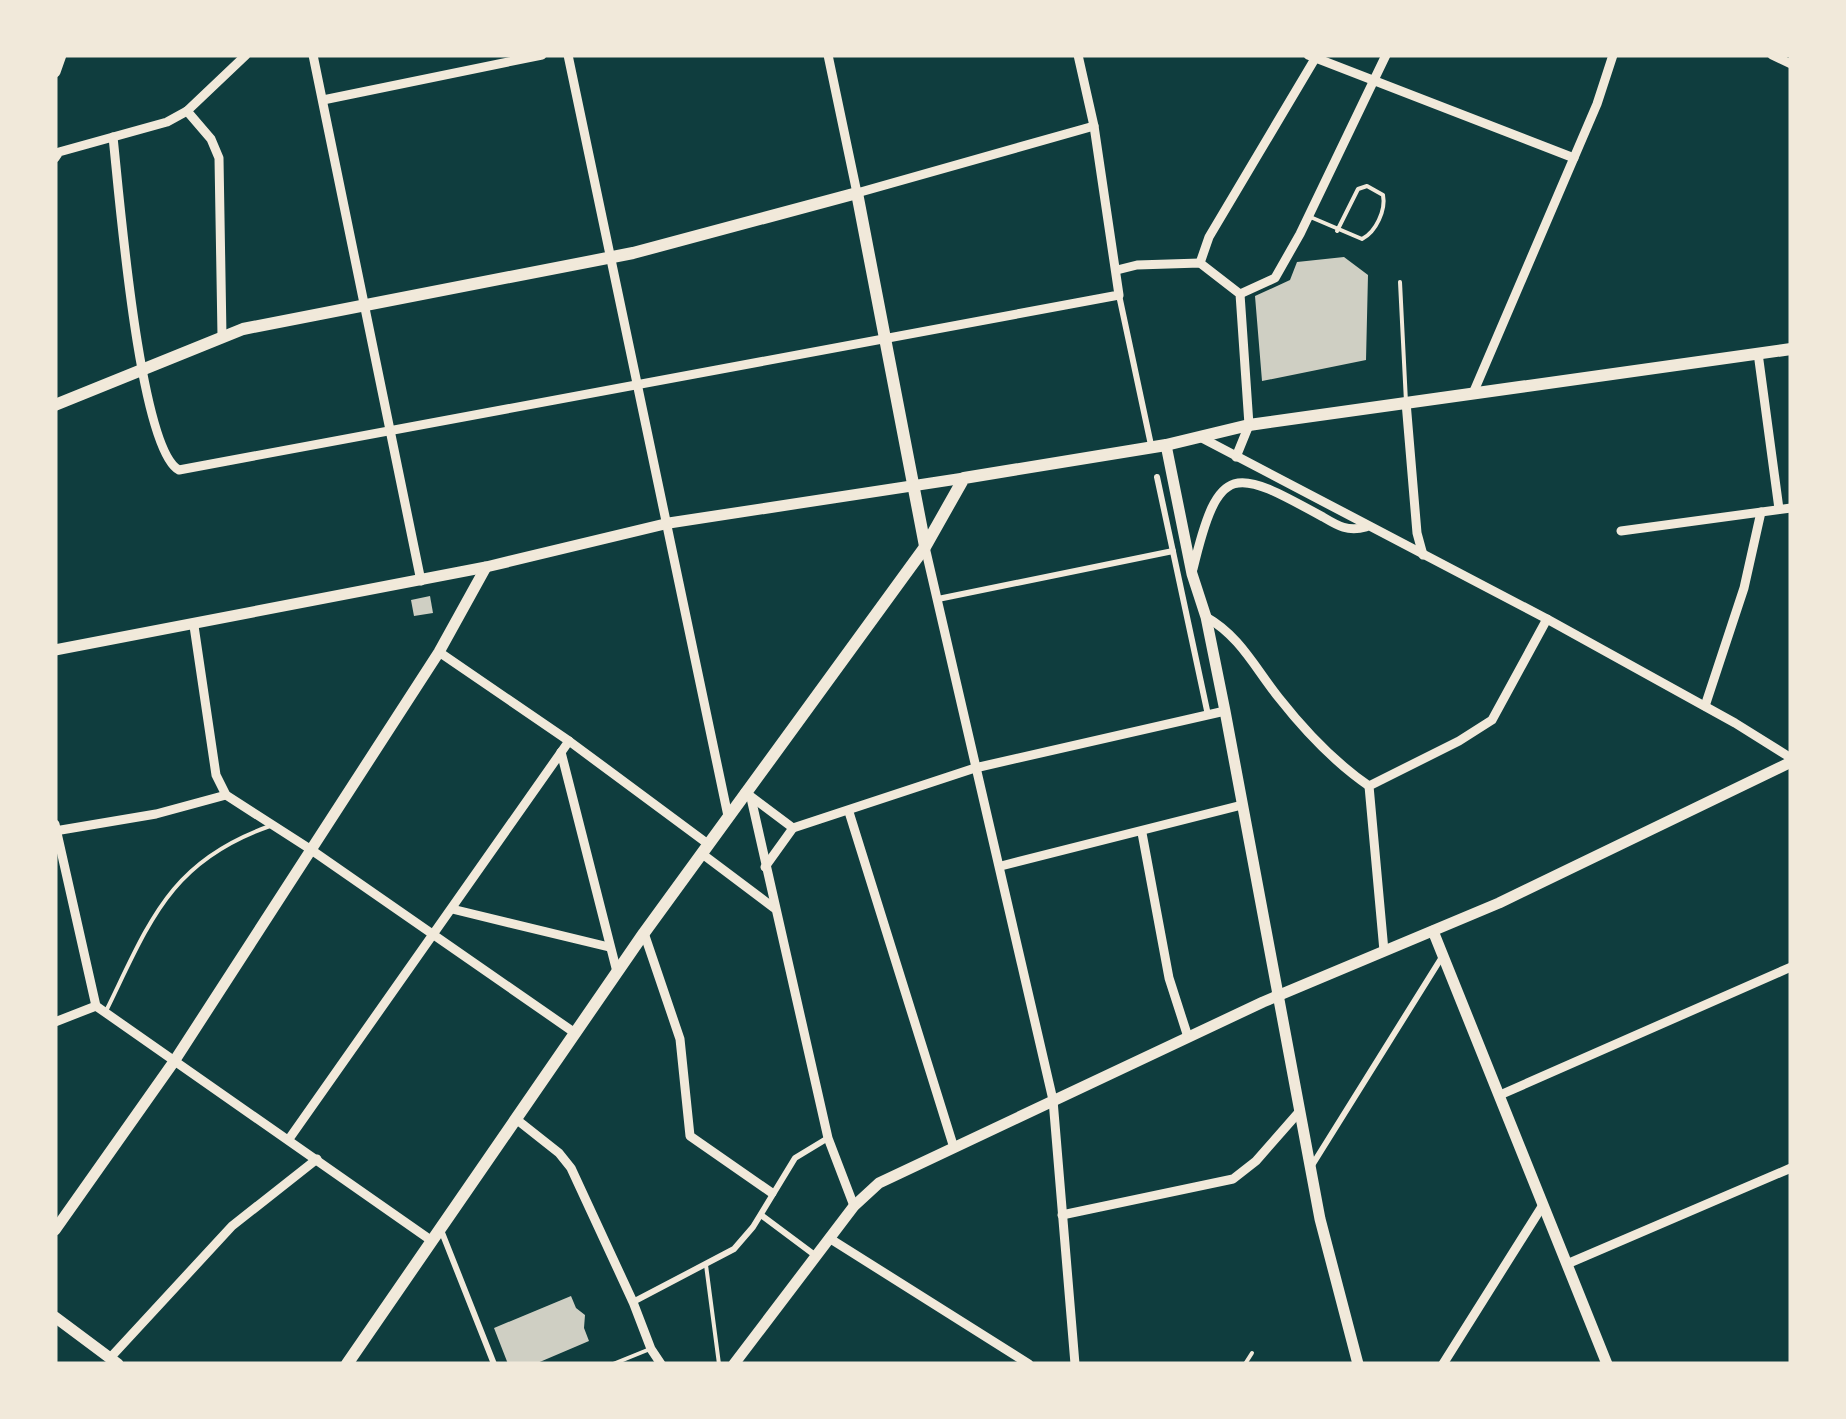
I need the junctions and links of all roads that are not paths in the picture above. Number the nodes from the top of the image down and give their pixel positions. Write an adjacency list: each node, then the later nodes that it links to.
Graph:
1 (61, 55): 13 (street)
2 (246, 55): 16 (street)
3 (313, 55): 15 (street)
4 (542, 55): 15 (street)
5 (568, 55): 24 (street)
6 (828, 55): 21 (street)
7 (1078, 55): 17 (street)
8 (1386, 55): 14 (street)
9 (1613, 55): 20 (street)
10 (1772, 55): 12 (street)
11 (1313, 56): 14 (street); 25 (street)
12 (1791, 64)
13 (55, 72)
14 (1374, 81): 20 (street); 22 (street)
15 (323, 100): 30 (street)
16 (186, 111): 18 (street); 31 (street)
17 (1094, 126): 21 (street); 26 (street)
18 (113, 137): 19 (street); 35 (street)
19 (56, 153)
20 (1574, 158): 37 (street)
21 (857, 192): 24 (main road); 32 (main road)
22 (1308, 216): 23 (lane); 28 (street)
23 (1337, 231): 23 (lane)
24 (612, 257): 30 (main road); 36 (street)
25 (1200, 263): 26 (street); 28 (street)
26 (1117, 270): 29 (street)
27 (1400, 282): 38 (lane)
28 (1240, 294): 40 (street)
29 (1119, 295): 32 (street); 43 (street)
30 (362, 305): 31 (main road); 41 (street)
31 (222, 336): 35 (main road)
32 (886, 338): 36 (street); 47 (main road)
33 (1791, 349): 34 (main road)
34 (1758, 354): 37 (main road); 49 (street)
35 (141, 370): 39 (main road); 41 (street)
36 (639, 383): 41 (street); 51 (street)
37 (1474, 391): 38 (main road)
38 (1406, 402): 40 (main road); 56 (street)
39 (55, 406)
40 (1249, 425): 42 (main road); 44 (street)
41 (390, 430): 59 (street)
42 (1199, 437): 43 (main road); 44 (street)
43 (1158, 447): 46 (main road); 58 (street)
44 (1236, 457): 52 (street)
45 (1156, 477): 55 (street)
46 (964, 478): 47 (street); 54 (main road)
47 (913, 486): 51 (street); 54 (main road)
48 (1791, 508): 49 (street)
49 (1779, 509): 50 (street)
50 (1762, 512): 53 (street); 66 (street)
51 (669, 523): 57 (street); 78 (street)
52 (1366, 527): 56 (street); 58 (street)
53 (1621, 531)
54 (925, 547): 60 (street); 75 (main road)
55 (1173, 551): 60 (street); 68 (street)
56 (1423, 555): 62 (street)
57 (486, 568): 59 (street); 65 (street)
58 (1192, 574): 61 (street)
59 (421, 581): 63 (street)
60 (938, 599): 72 (street)
61 (1206, 618): 67 (street); 73 (street)
62 (1547, 619): 66 (street); 73 (street)
63 (194, 626): 64 (street); 74 (street)
64 (55, 650)
65 (439, 652): 69 (street); 84 (street)
66 (1705, 706): 71 (street)
67 (1225, 711): 68 (street); 76 (street)
68 (1208, 715): 72 (street)
69 (569, 741): 70 (street); 83 (street)
70 (561, 752): 87 (street); 92 (street)
71 (1791, 760): 89 (street)
72 (976, 768): 77 (street); 85 (street)
73 (1369, 786): 93 (street)
74 (226, 795): 79 (street); 81 (street)
75 (748, 795): 78 (main road); 80 (street); 86 (street)
76 (1242, 805): 82 (street); 97 (street)
77 (849, 812): 80 (street); 110 (street)
78 (728, 816): 83 (main road)
79 (273, 824): 84 (street); 99 (lane)
80 (793, 828): 86 (street)
81 (55, 829): 98 (street)
82 (1142, 833): 85 (street); 102 (street)
83 (704, 848): 88 (street); 90 (main road)
84 (310, 849): 91 (street); 103 (street)
85 (1002, 866): 105 (street)
86 (764, 867): 88 (street)
87 (452, 908): 91 (street); 92 (street)
88 (774, 908): 108 (street)
89 (1433, 931): 93 (street); 94 (street)
90 (644, 933): 96 (main road); 114 (street)
91 (434, 934): 101 (street); 109 (street)
92 (609, 947): 96 (street)
93 (1384, 951): 97 (street)
94 (1442, 957): 104 (street); 112 (street)
95 (1791, 967): 104 (street)
96 (617, 972): 101 (main road)
97 (1280, 995): 102 (street); 106 (street)
98 (96, 1006): 99 (street); 100 (street)
99 (106, 1014): 103 (street)
100 (55, 1022)
101 (575, 1032): 107 (main road)
102 (1188, 1036): 105 (street)
103 (176, 1060): 109 (street); 120 (street)
104 (1500, 1095): 115 (street)
105 (1054, 1100): 110 (street); 118 (street)
106 (1299, 1112): 112 (street); 118 (street)
107 (516, 1119): 119 (main road); 126 (street)
108 (828, 1138): 114 (street); 116 (street)
109 (289, 1139): 111 (street)
110 (954, 1148): 116 (street)
111 (317, 1159): 122 (street); 131 (street)
112 (1310, 1168): 141 (street)
113 (1791, 1168): 125 (street)
114 (772, 1193): 117 (street)
115 (1543, 1205): 125 (street); 142 (street)
116 (854, 1206): 121 (street)
117 (760, 1215): 123 (street); 124 (street)
118 (1062, 1215): 139 (street)
119 (440, 1228): 122 (main road); 133 (street)
120 (55, 1230)
121 (829, 1238): 123 (street); 138 (street)
122 (432, 1241): 132 (main road)
123 (816, 1256): 130 (street)
124 (706, 1264): 126 (street); 136 (lane)
125 (1567, 1264): 143 (street)
126 (634, 1302): 128 (street)
127 (55, 1317): 131 (street)
128 (650, 1349): 134 (lane); 135 (street)
129 (1252, 1353): 140 (lane)
130 (745, 1357): 137 (street)
131 (111, 1362)
132 (347, 1364)
133 (494, 1364)
134 (613, 1364)
135 (661, 1364)
136 (719, 1364)
137 (734, 1364)
138 (1029, 1364)
139 (1076, 1364)
140 (1245, 1364)
141 (1358, 1364)
142 (1443, 1364)
143 (1607, 1364)

